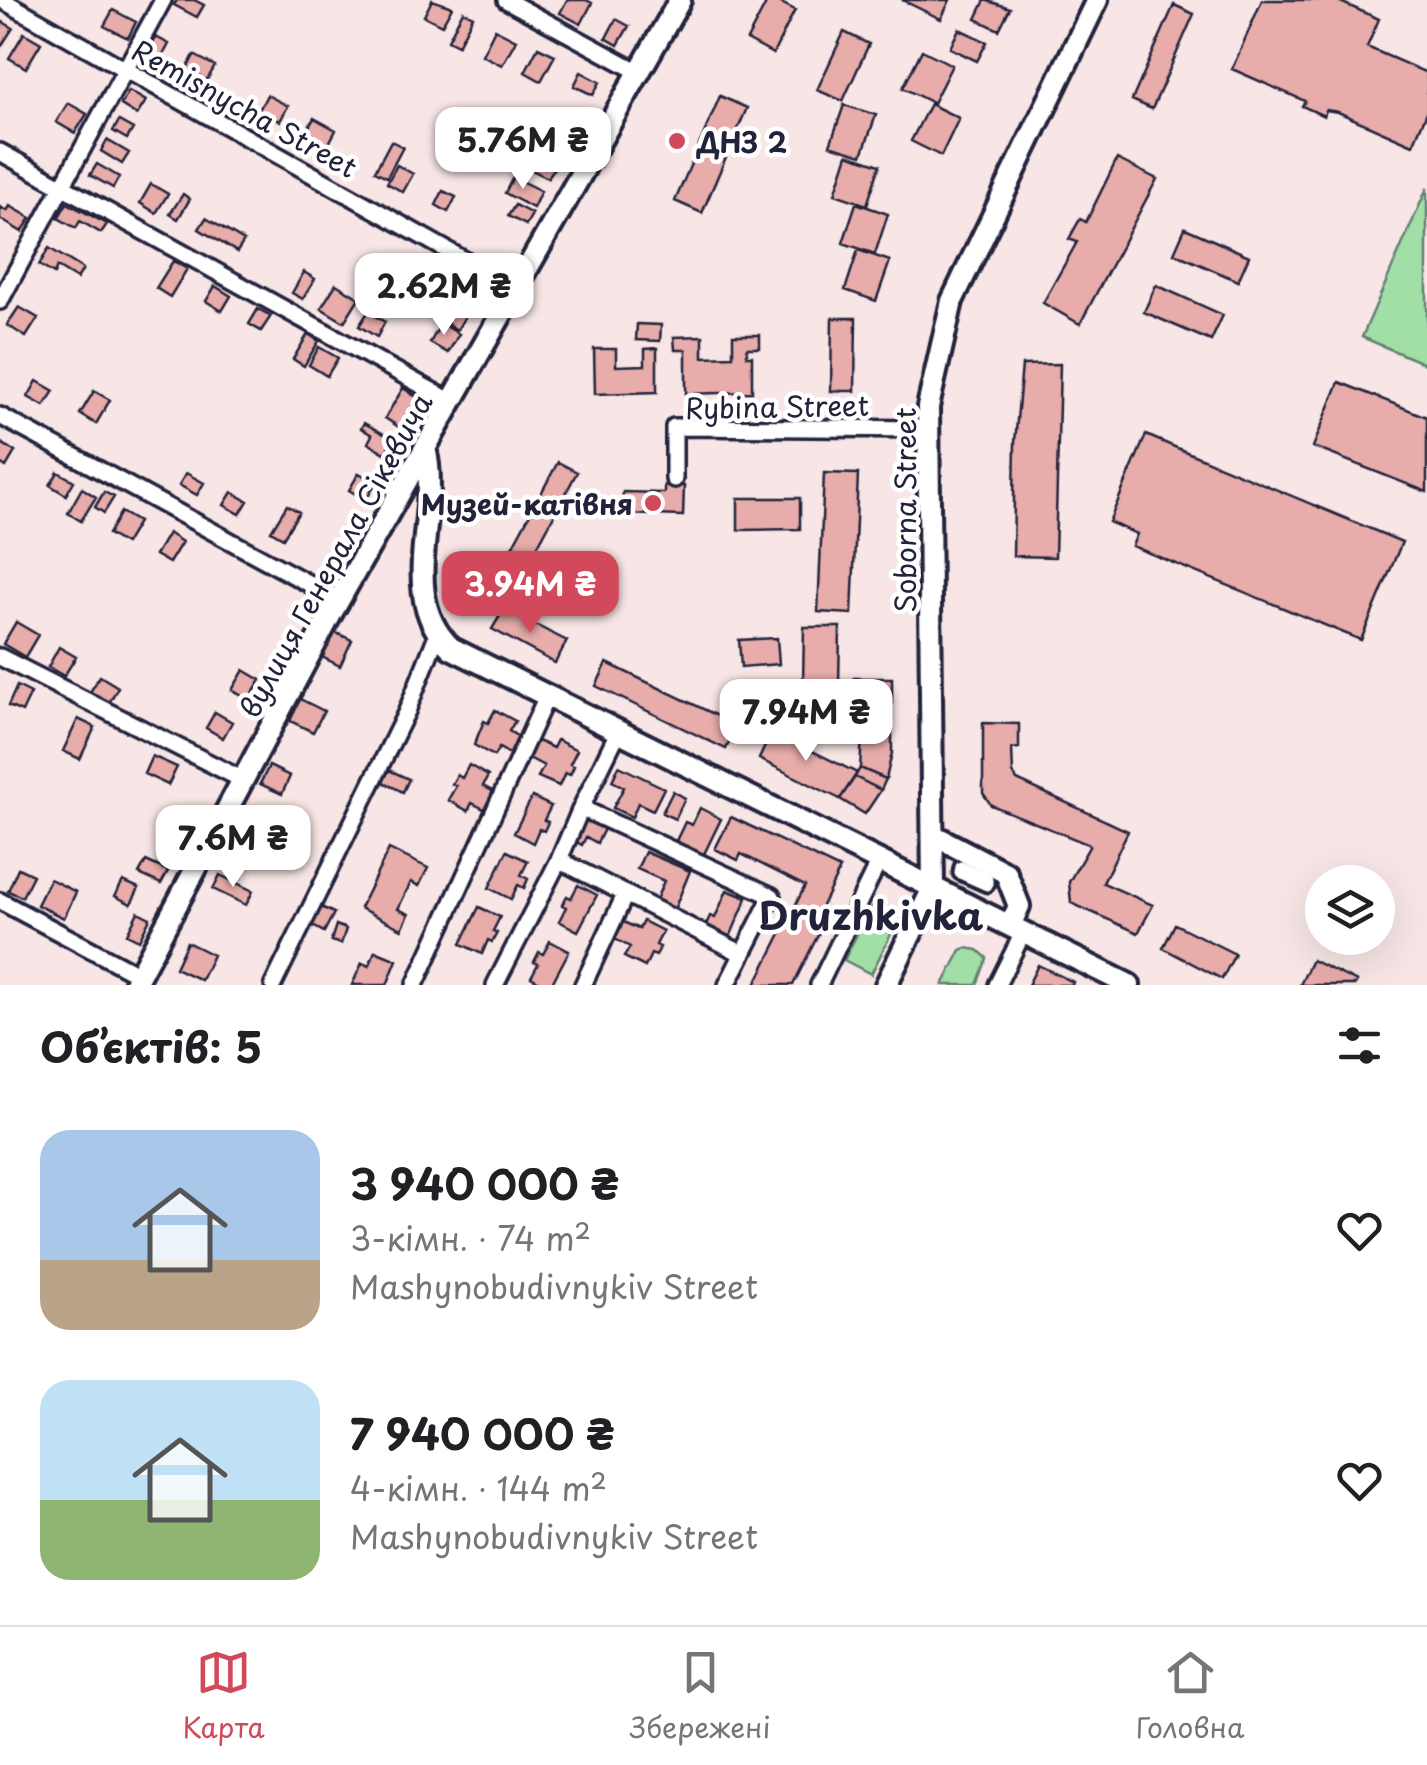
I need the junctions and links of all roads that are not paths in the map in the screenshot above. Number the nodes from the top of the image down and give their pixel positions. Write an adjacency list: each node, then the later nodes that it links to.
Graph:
1 (2, 0): 6 (street, Remisnycha Street)
2 (163, 0): 6 (street)
3 (506, 0): 7 (street)
4 (680, 0): 7 (street, вулиця Генерала Сікевича)
5 (1097, 0): 14 (street, Soborna Street)
6 (126, 71): 9 (street); 10 (street, Remisnycha Street)
7 (640, 72): 10 (street, вулиця Генерала Сікевича)
8 (0, 152): 9 (street)
9 (62, 184): 11 (street); 12 (street)
10 (516, 288): 12 (street, вулиця Генерала Сікевича)
11 (0, 302)
12 (452, 402): 15 (street, вулиця Генерала Сікевича)
13 (0, 416): 17 (street)
14 (928, 429): 16 (street, Rybina Street); 24 (street, Soborna Street)
15 (425, 448): 17 (street, вулиця Генерала Сікевича); 18 (street)
16 (674, 480)
17 (339, 600): 22 (street, вулиця Генерала Сікевича)
18 (437, 635): 20 (street); 33 (street)
19 (0, 657): 22 (street)
20 (547, 696): 21 (street); 34 (street)
21 (618, 732): 23 (street); 26 (street)
22 (243, 780): 32 (street, вулиця Генерала Сікевича)
23 (581, 808): 25 (street); 31 (street)
24 (934, 835): 27 (street, Soborna Street); 30 (street)
25 (559, 860): 28 (street); 35 (street)
26 (879, 861): 27 (street); 38 (street)
27 (934, 888): 30 (street); 39 (street, Soborna Street)
28 (625, 895): 31 (street); 36 (street)
29 (0, 901): 32 (street)
30 (1016, 930): 40 (street); 41 (street)
31 (742, 954): 37 (street)
32 (136, 980)
33 (273, 985)
34 (415, 985)
35 (495, 985)
36 (583, 985)
37 (727, 985)
38 (818, 985)
39 (886, 985)
40 (997, 985)
41 (1129, 985)

